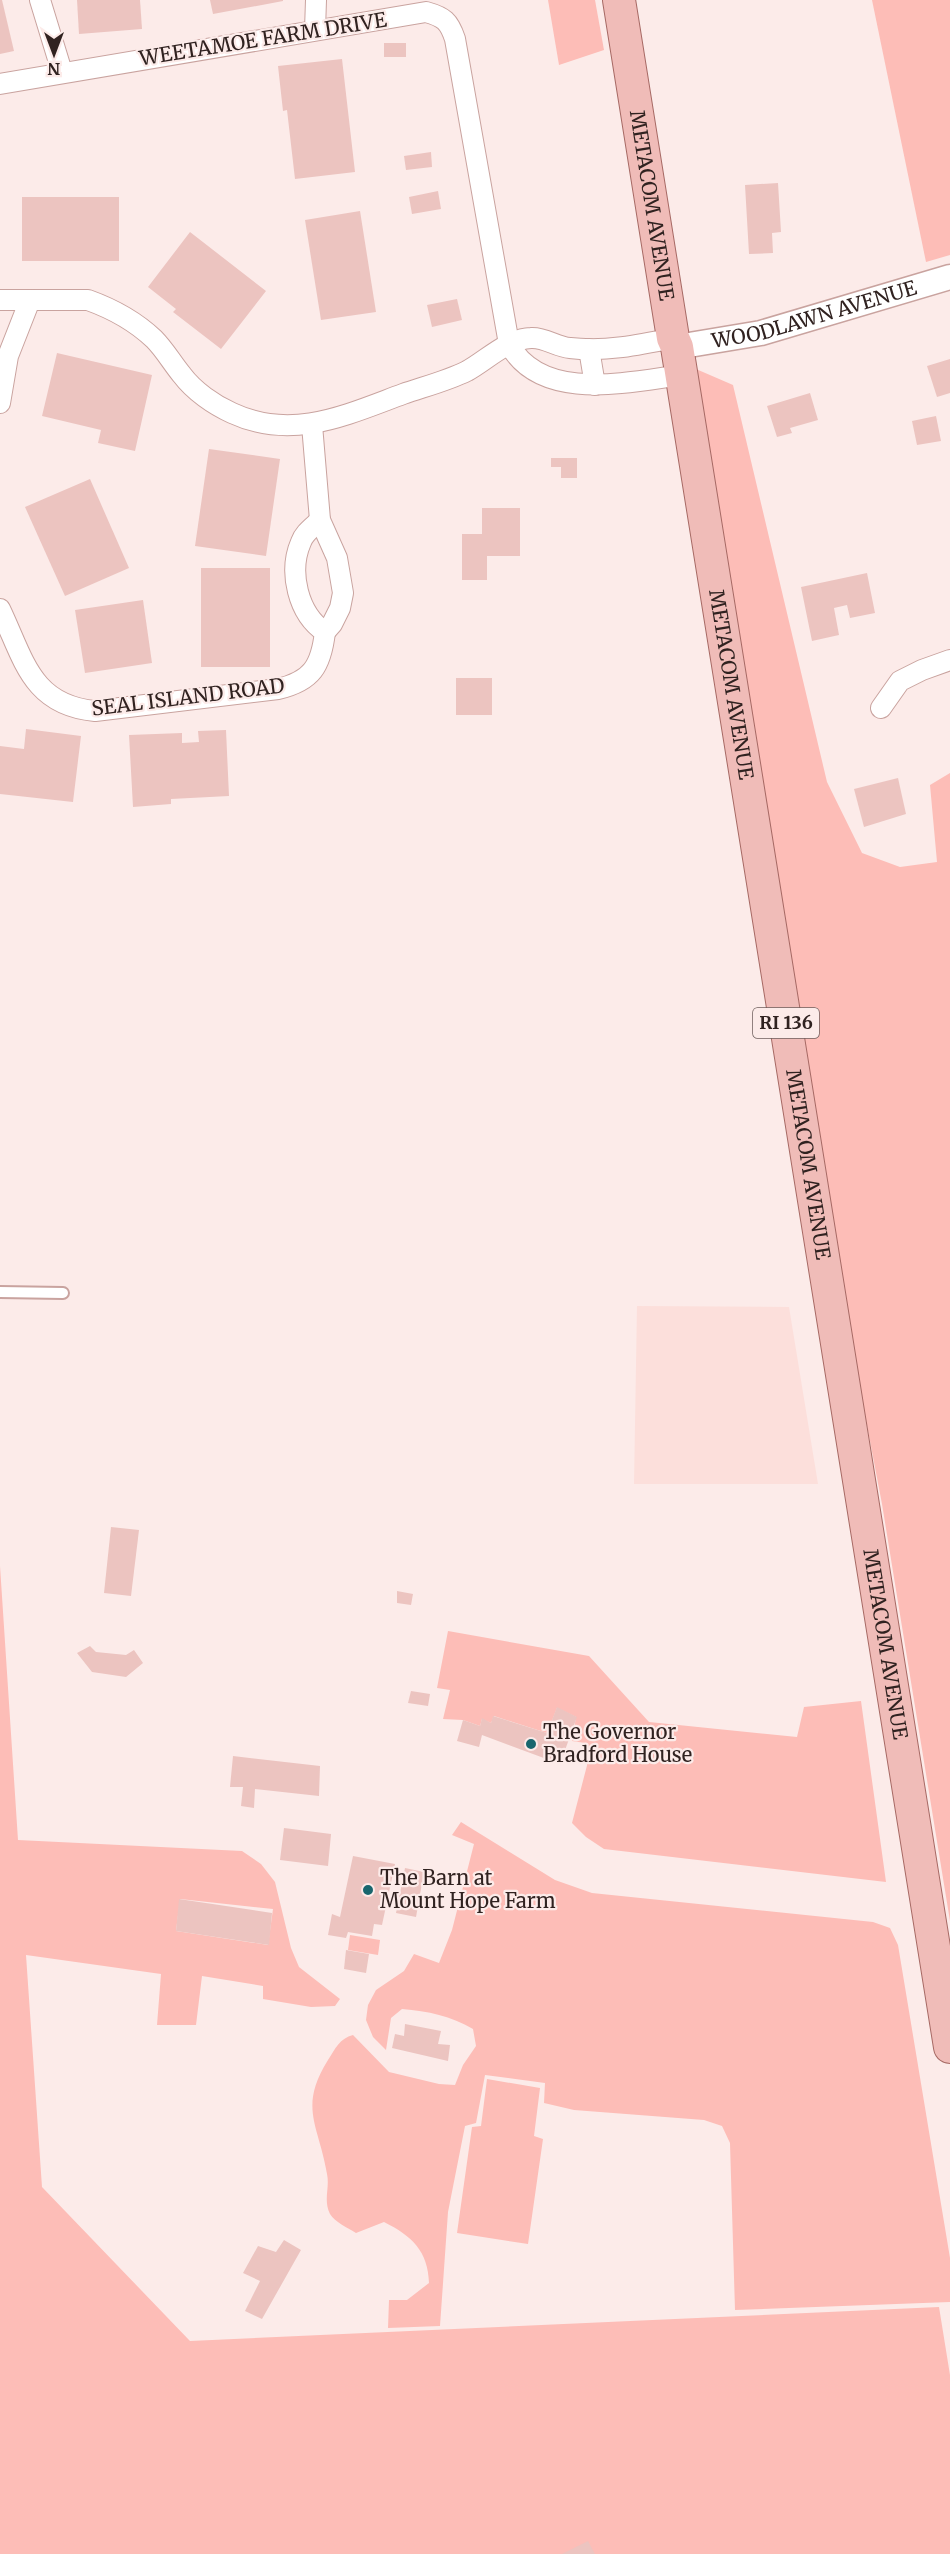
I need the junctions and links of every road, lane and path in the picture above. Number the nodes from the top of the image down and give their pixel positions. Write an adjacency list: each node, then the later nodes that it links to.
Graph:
1 (40, 0): 5 (street)
2 (316, 0): 4 (street)
3 (619, 0): 12 (main road, METACOM AVENUE / RI 136)
4 (315, 30): 5 (street, WEETAMOE FARM DRIVE); 10 (street, WEETAMOE FARM DRIVE)
5 (62, 72): 6 (street, WEETAMOE FARM DRIVE)
6 (0, 84)
7 (950, 277): 12 (street, WOODLAWN AVENUE)
8 (0, 300): 9 (street)
9 (30, 300): 14 (street); 15 (street)
10 (509, 344): 11 (street); 13 (street); 15 (street)
11 (590, 350): 12 (street); 13 (street)
12 (678, 353): 13 (street); 23 (main road, METACOM AVENUE / RI 136)
13 (595, 385)
14 (0, 403)
15 (312, 425): 16 (street, SEAL ISLAND ROAD)
16 (320, 520): 18 (street, SEAL ISLAND ROAD); 18 (street)
17 (0, 609): 18 (street, SEAL ISLAND ROAD)
18 (325, 632)
19 (950, 660): 20 (street)
20 (881, 708)
21 (0, 1293): 22 (lane)
22 (63, 1293)
23 (950, 2047)

